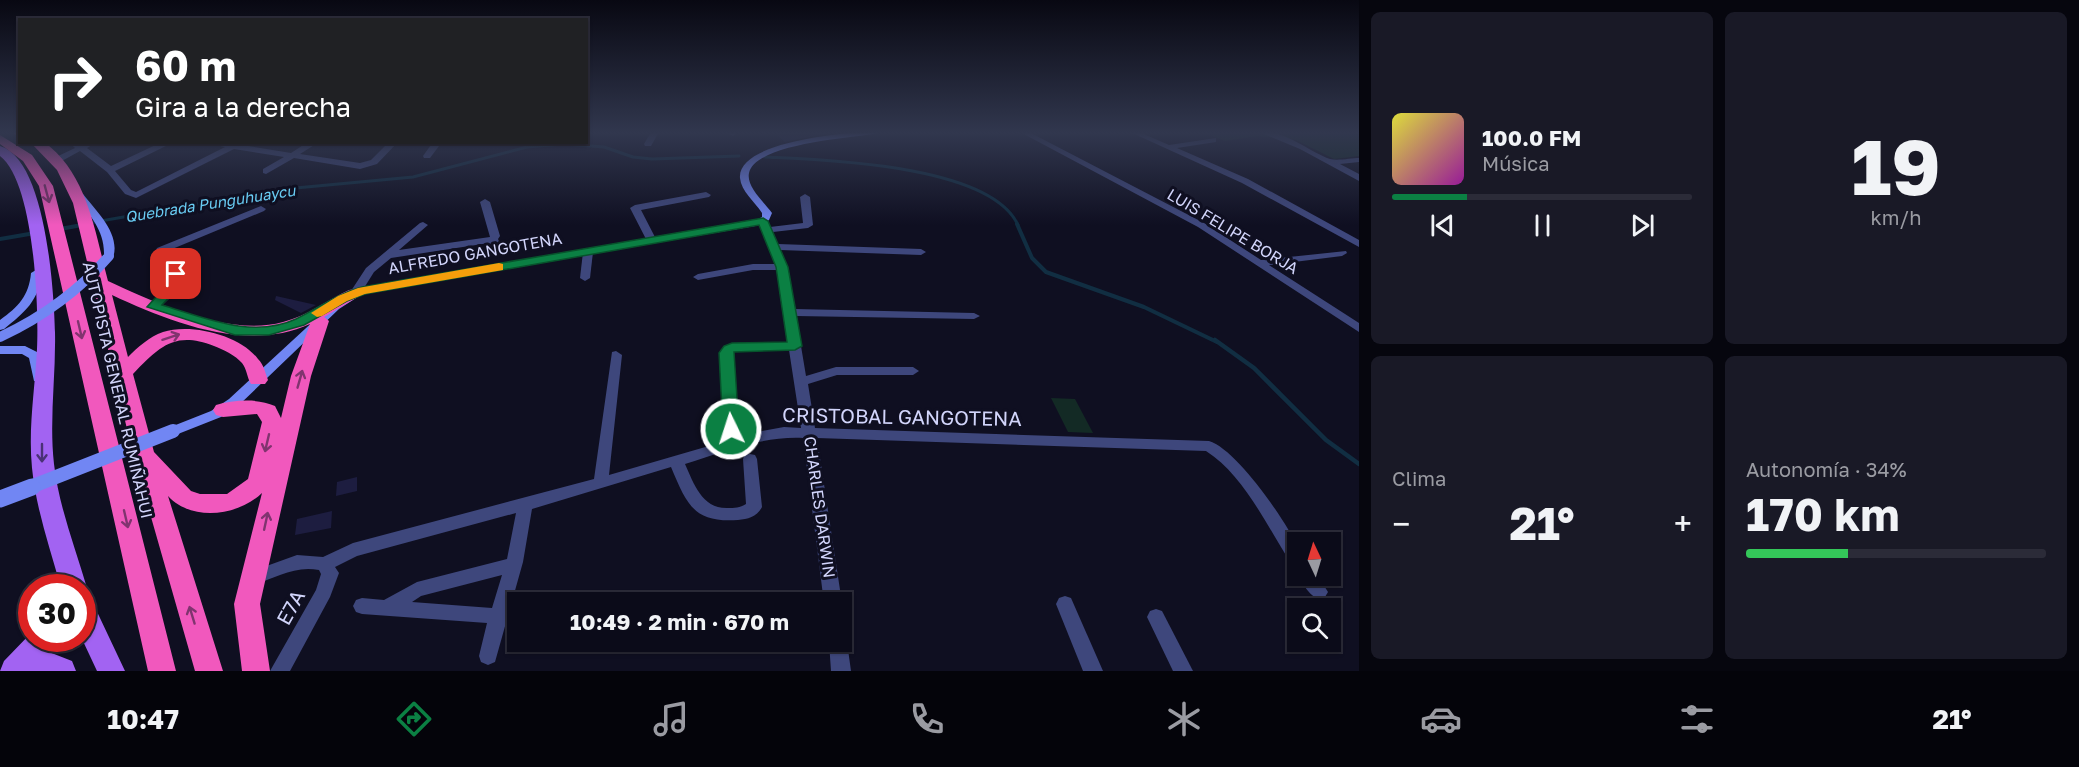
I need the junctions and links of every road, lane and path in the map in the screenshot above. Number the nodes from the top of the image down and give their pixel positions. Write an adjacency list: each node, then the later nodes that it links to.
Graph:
1 (16, 163): 24 (main road)
2 (34, 163): 24 (highway, AUTOPISTA GENERAL RUMIÑAHUI, one-way to 24)
3 (60, 163): 17 (highway, AUTOPISTA GENERAL RUMIÑAHUI)
4 (102, 163): 14 (street)
5 (124, 163): 14 (street)
6 (201, 163): 14 (street)
7 (279, 163): 15 (street)
8 (344, 163): 9 (street)
9 (370, 163)
10 (749, 163): 23 (street, CHARLES DARWIN)
11 (1084, 163): 33 (street, LUIS FELIPE BORJA)
12 (1205, 163): 27 (street)
13 (1334, 163): 16 (street)
14 (110, 170)
15 (266, 171)
16 (1359, 178)
17 (73, 186): 38 (highway, AUTOPISTA GENERAL RUMIÑAHUI); 38 (street, bridge)
18 (706, 195): 26 (street)
19 (805, 197): 23 (street)
20 (485, 202): 25 (street)
21 (261, 209): 40 (street)
22 (423, 225): 32 (street)
23 (765, 225): 26 (street, ALFREDO GANGOTENA); 28 (street, CHARLES DARWIN)
24 (44, 233): 44 (street); 54 (main road); 84 (highway, AUTOPISTA GENERAL RUMIÑAHUI, one-way to 84)
25 (493, 239): 31 (street); 32 (street)
26 (652, 242): 29 (street, ALFREDO GANGOTENA)
27 (1359, 244)
28 (775, 247): 30 (street); 34 (street, CHARLES DARWIN)
29 (588, 252): 37 (street); 39 (street, ALFREDO GANGOTENA)
30 (921, 252)
31 (499, 254)
32 (388, 255): 39 (street)
33 (1258, 263): 35 (street, LUIS FELIPE BORJA); 35 (street)
34 (782, 267): 36 (street); 41 (street, CHARLES DARWIN)
35 (1269, 269): 45 (street, LUIS FELIPE BORJA)
36 (698, 276)
37 (585, 278)
38 (98, 280): 40 (highway); 46 (street, bridge); 50 (highway, AUTOPISTA GENERAL RUMIÑAHUI)
39 (355, 294): 40 (highway); 43 (street, ALFREDO GANGOTENA)
40 (154, 307)
41 (789, 312): 42 (street); 47 (street, CHARLES DARWIN)
42 (974, 316)
43 (320, 321): 52 (street, ALFREDO GANGOTENA); 68 (highway, one-way to 43)
44 (0, 326)
45 (1359, 328)
46 (0, 337)
47 (795, 346): 53 (street, CHARLES DARWIN); 56 (street)
48 (0, 350): 54 (street)
49 (616, 355): 61 (street)
50 (125, 371): 52 (highway, one-way to 52); 58 (highway, AUTOPISTA GENERAL RUMIÑAHUI)
51 (913, 371): 53 (street)
52 (258, 380): 55 (street, ALFREDO GANGOTENA)
53 (800, 382): 57 (street, CHARLES DARWIN)
54 (42, 395): 67 (main road, one-way to 67)
55 (223, 410): 58 (highway, one-way to 58); 62 (street, ALFREDO GANGOTENA, bridge)
56 (731, 429)
57 (809, 432): 60 (street, CRISTOBAL GANGOTENA); 64 (street, CRISTOBAL GANGOTENA); 70 (street, CHARLES DARWIN)
58 (144, 454): 85 (highway, AUTOPISTA GENERAL RUMIÑAHUI, one-way to 58)
59 (750, 459): 60 (street)
60 (676, 461): 61 (street, CRISTOBAL GANGOTENA)
61 (602, 482): 63 (street, CRISTOBAL GANGOTENA)
62 (0, 499)
63 (525, 505): 65 (street, CRISTOBAL GANGOTENA); 66 (street)
64 (1287, 544)
65 (324, 564): 68 (street, CRISTOBAL GANGOTENA); 87 (street, E7A)
66 (513, 565): 74 (street); 75 (street)
67 (70, 574)
68 (253, 578): 86 (highway)
69 (1315, 586): 71 (street)
70 (831, 592)
71 (1319, 592)
72 (1065, 604): 89 (street)
73 (362, 606): 74 (street)
74 (385, 608): 75 (street)
75 (497, 616): 80 (street)
76 (1156, 617): 90 (street)
77 (96, 638): 83 (main road)
78 (31, 652): 81 (main road)
79 (839, 652): 88 (street)
80 (488, 656)
81 (15, 670): 82 (main road)
82 (62, 671)
83 (111, 671)
84 (162, 671)
85 (209, 671)
86 (256, 671)
87 (279, 671)
88 (841, 671)
89 (1093, 671)
90 (1183, 671)

